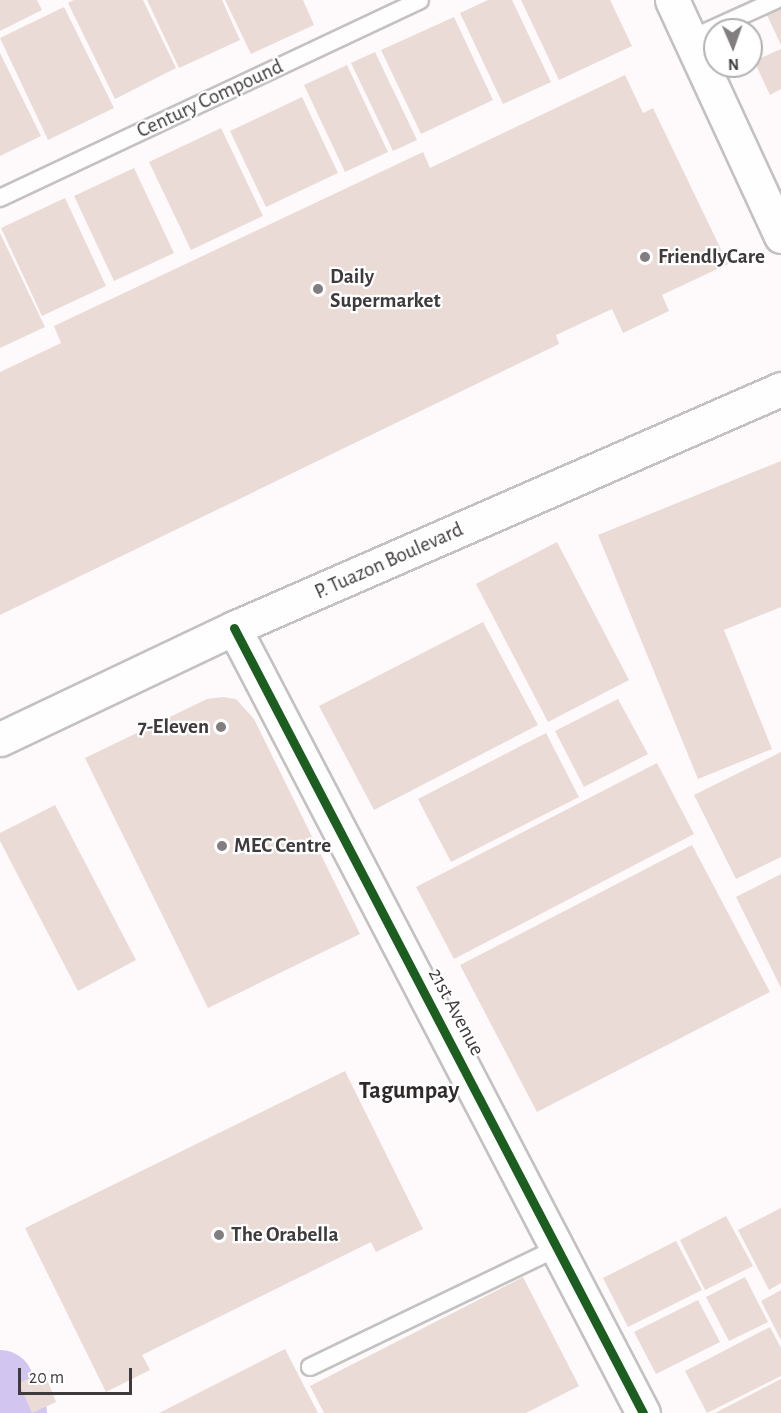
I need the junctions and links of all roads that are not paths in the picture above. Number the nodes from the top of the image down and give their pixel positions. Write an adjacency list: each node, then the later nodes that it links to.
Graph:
1 (420, 0): 5 (lane, Century Compound)
2 (672, 0): 4 (main road)
3 (776, 0): 4 (lane)
4 (690, 39): 6 (main road)
5 (0, 198)
6 (781, 236)
7 (781, 389): 8 (main road, P. Tuazon Boulevard)
8 (234, 628): 9 (main road, P. Tuazon Boulevard); 10 (main road, 21st Avenue)
9 (0, 740)
10 (559, 1247): 11 (lane); 12 (main road, 21st Avenue)
11 (310, 1367)
12 (643, 1413)

